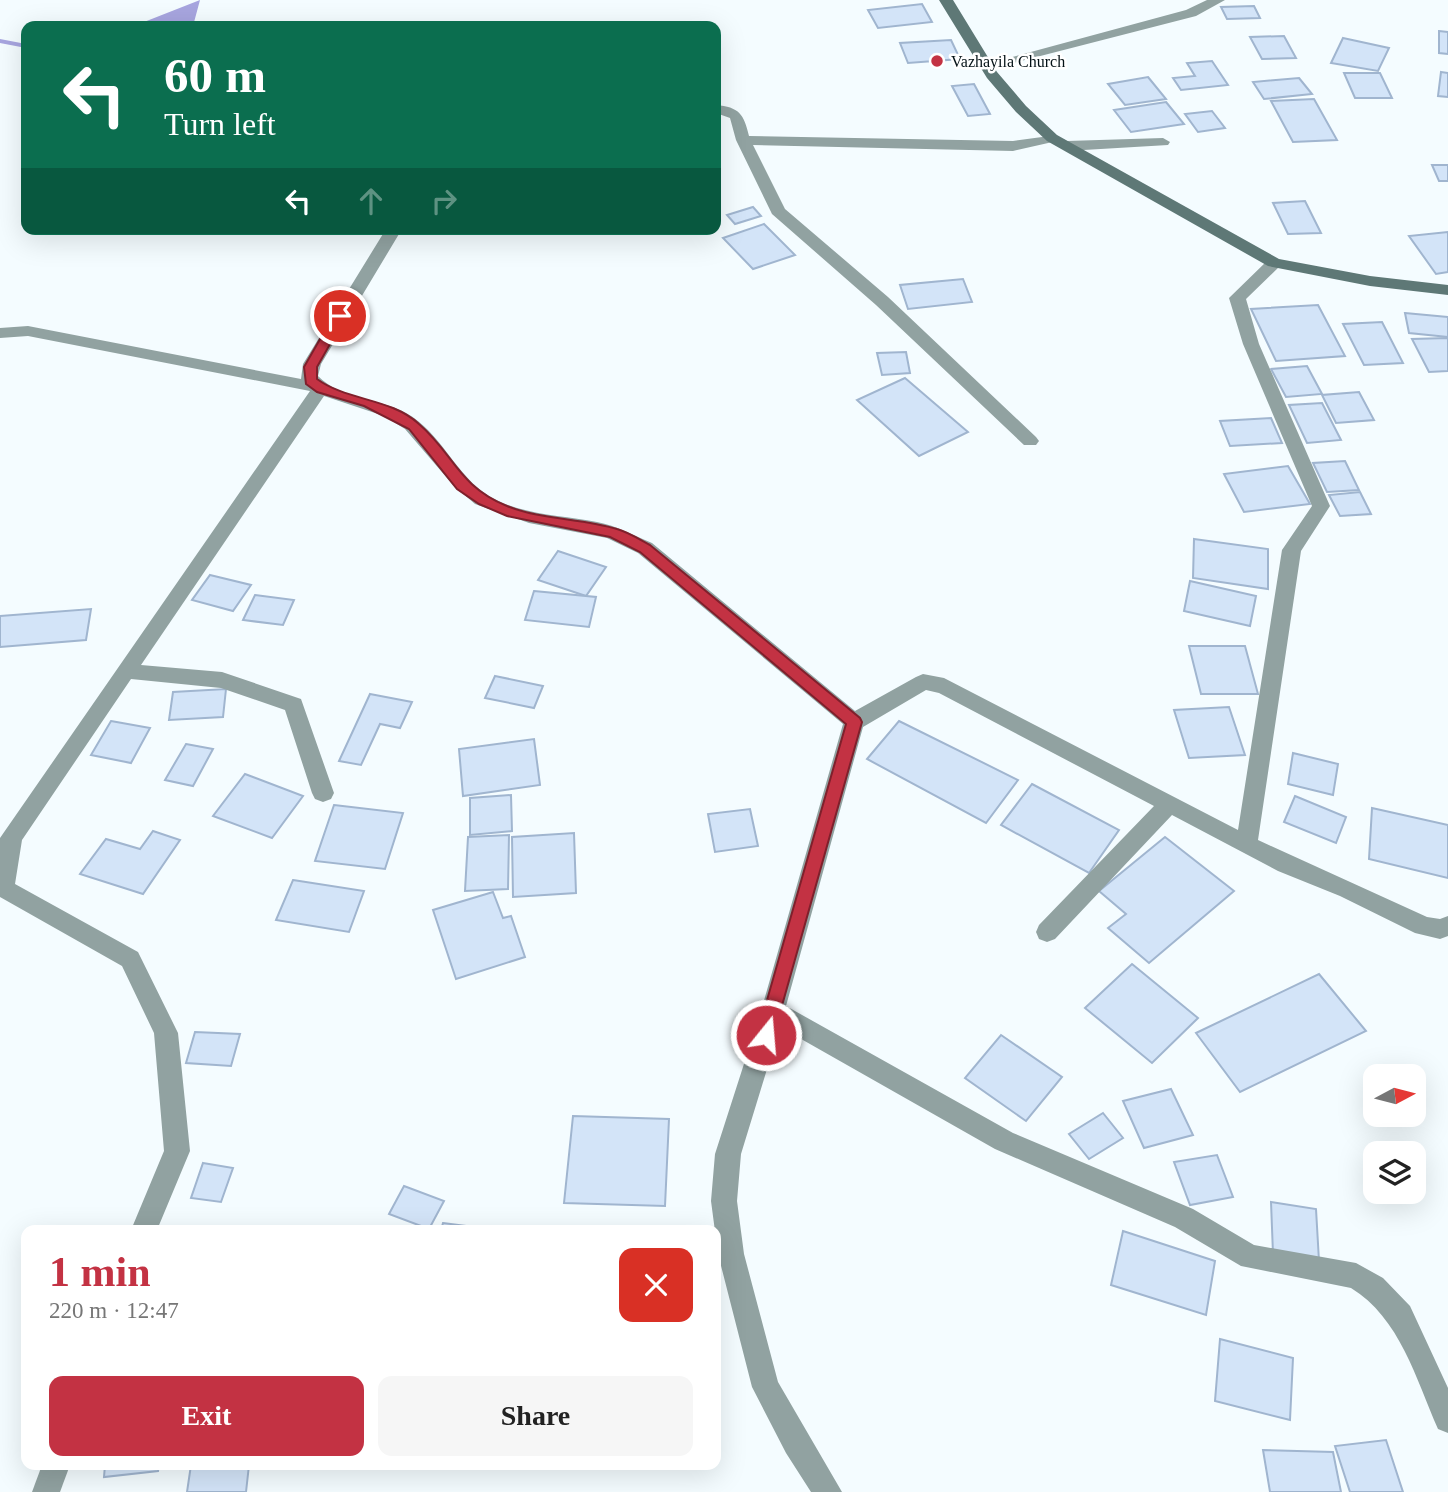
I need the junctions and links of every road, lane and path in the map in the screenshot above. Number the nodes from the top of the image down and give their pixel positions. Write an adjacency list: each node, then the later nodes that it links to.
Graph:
1 (946, 0): 3 (street)
2 (1219, 0): 3 (street)
3 (986, 66): 5 (street)
4 (721, 109): 6 (street)
5 (1052, 138): 6 (street); 8 (street)
6 (743, 140): 14 (street)
7 (1163, 142): 8 (street)
8 (1067, 146): 10 (street)
9 (390, 235): 13 (street)
10 (1273, 263): 11 (street); 19 (street)
11 (1448, 290)
12 (0, 333): 13 (street)
13 (321, 388): 15 (street); 16 (street)
14 (1030, 441)
15 (127, 671): 17 (street); 23 (street)
16 (854, 722): 18 (street); 22 (street)
17 (323, 793)
18 (1168, 805): 19 (street); 21 (street)
19 (1247, 843): 20 (street)
20 (1448, 926)
21 (1047, 932)
22 (773, 1012): 24 (street); 27 (street)
23 (146, 1225)
24 (1448, 1419)
25 (55, 1470): 26 (street)
26 (46, 1492)
27 (828, 1492)

